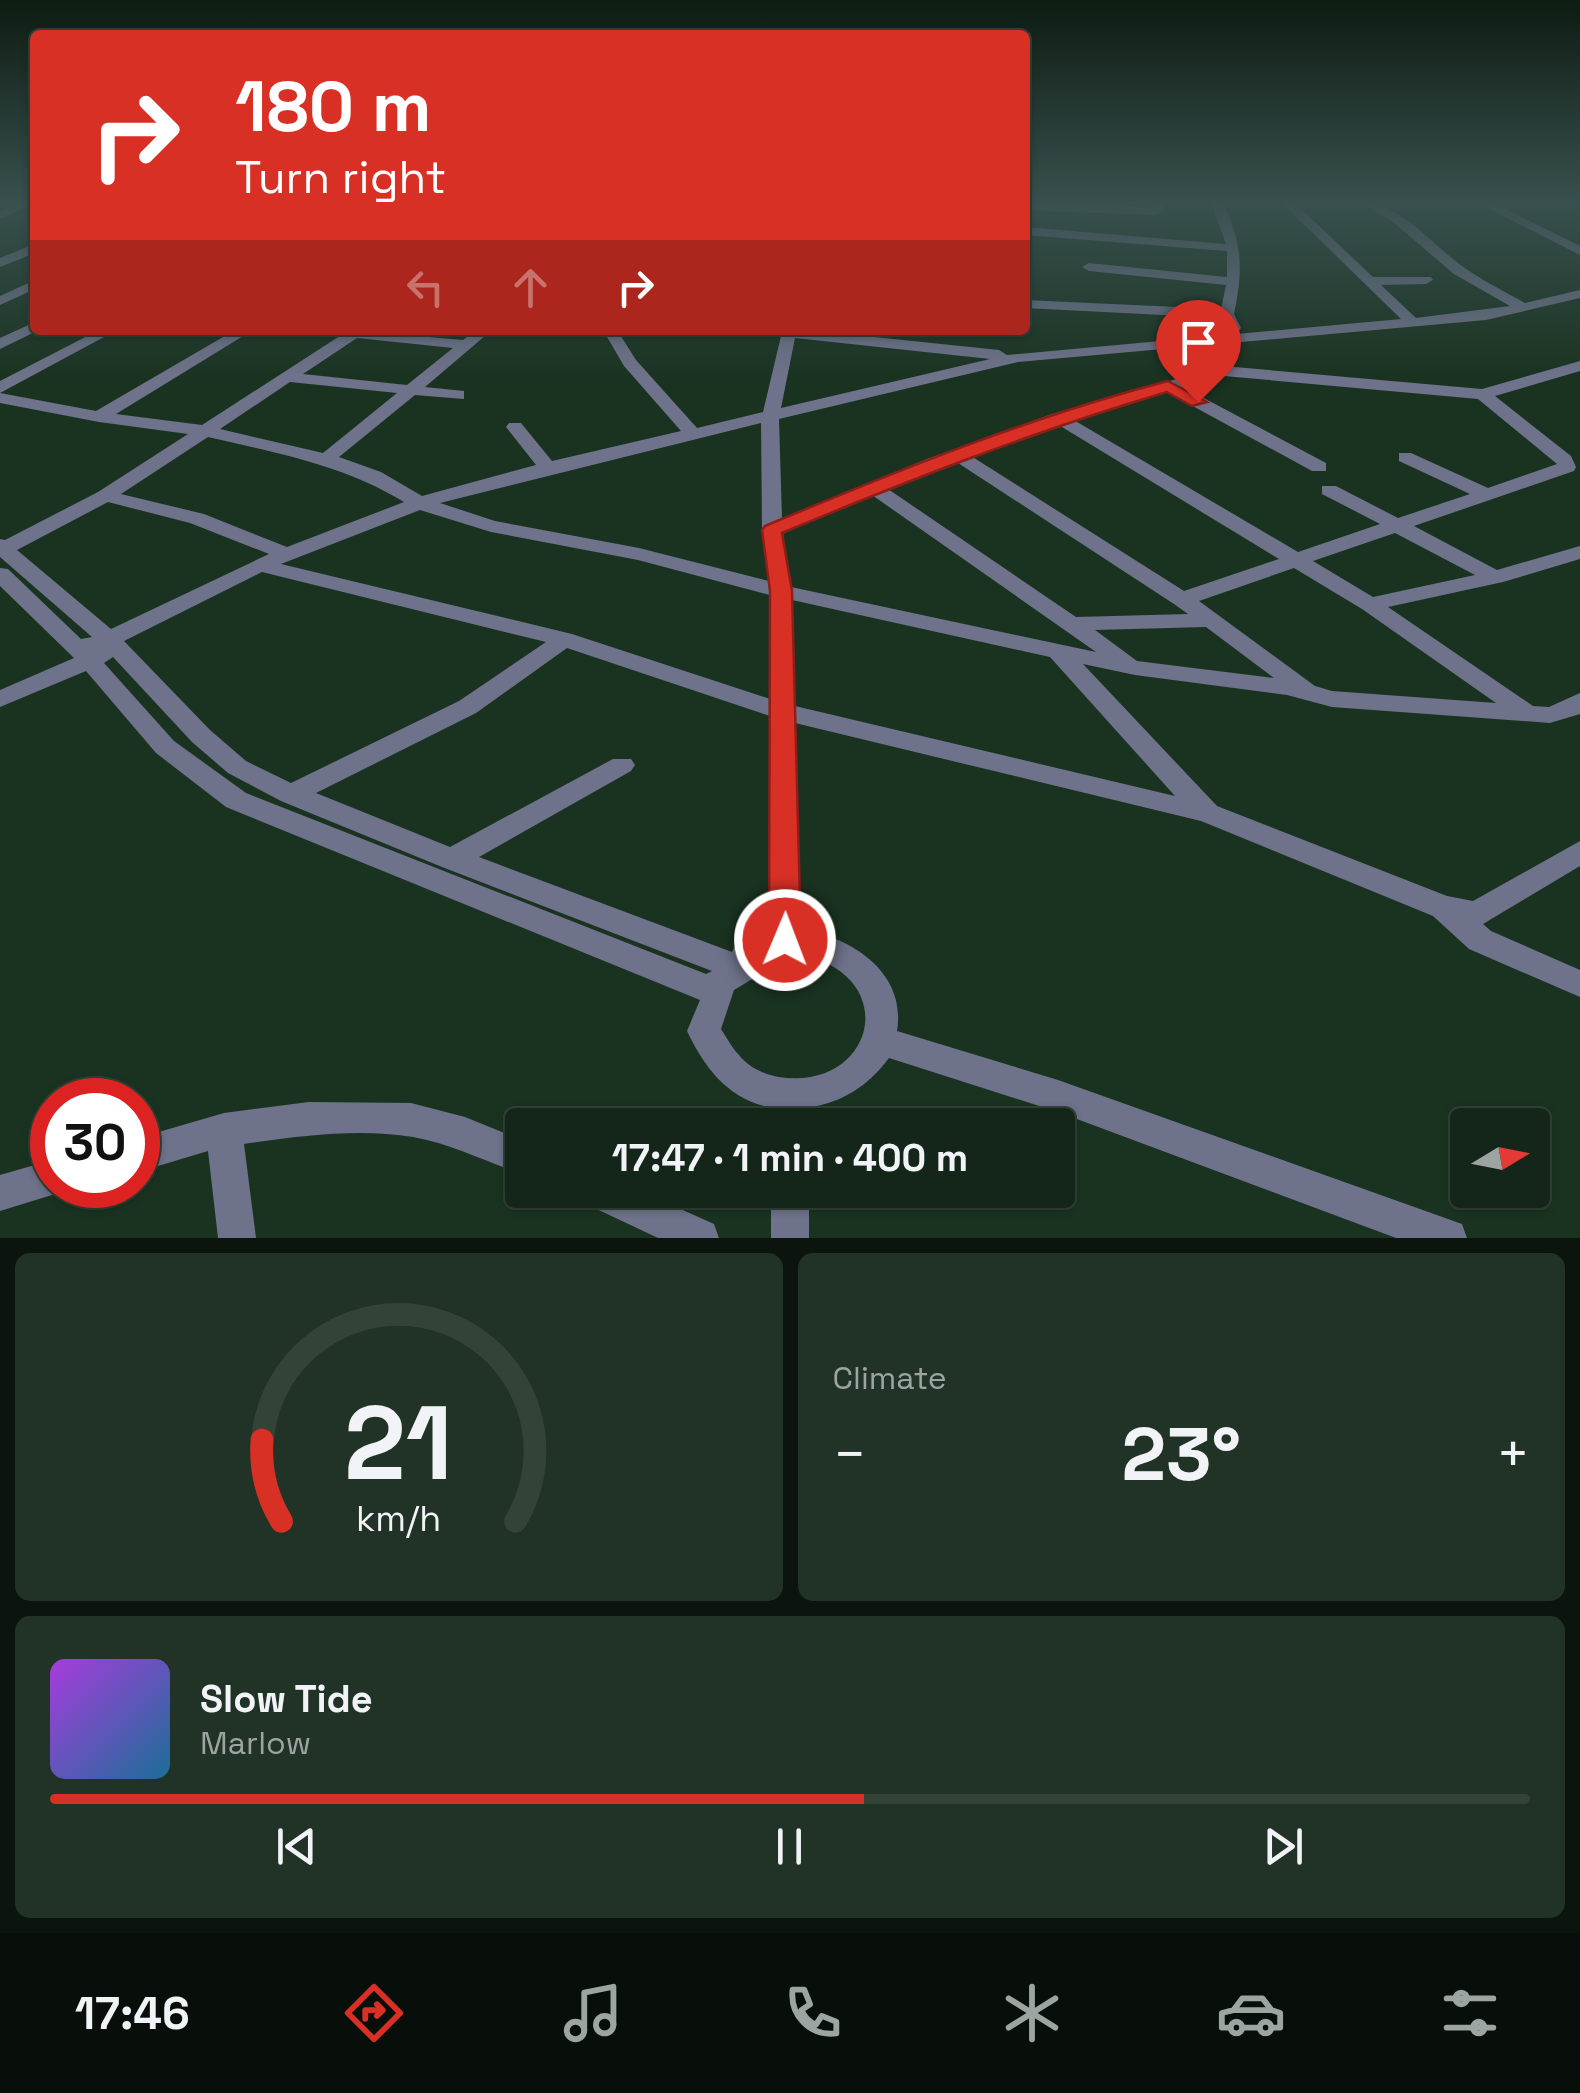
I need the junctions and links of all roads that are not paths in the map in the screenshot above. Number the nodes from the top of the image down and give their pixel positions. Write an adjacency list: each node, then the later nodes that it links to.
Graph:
1 (1233, 261): 7 (street)
2 (1350, 261): 6 (street)
3 (1446, 261): 12 (street)
4 (1089, 267): 7 (street)
5 (1426, 280): 6 (street)
6 (1372, 281): 14 (street)
7 (1235, 282): 13 (street)
8 (30, 286): 10 (street)
9 (1580, 294): 12 (street)
10 (0, 301)
11 (1030, 304): 13 (street)
12 (1524, 308): 14 (street)
13 (1226, 314): 24 (street)
14 (1412, 322): 24 (street)
15 (30, 329): 25 (street)
16 (101, 335): 31 (street)
17 (238, 335): 36 (street)
18 (352, 335): 29 (street)
19 (382, 335): 26 (street)
20 (479, 335): 26 (street)
21 (613, 335): 41 (street)
22 (790, 335): 37 (street)
23 (809, 335): 27 (street)
24 (1240, 339): 27 (street)
25 (0, 344)
26 (467, 345): 32 (street)
27 (1018, 357): 37 (street)
28 (1580, 366): 33 (street)
29 (288, 378): 32 (street); 40 (street)
30 (1168, 386): 33 (street); 38 (street); 45 (street)
31 (0, 388)
32 (412, 391): 34 (street); 44 (street)
33 (1483, 394): 49 (street)
34 (458, 395)
35 (0, 398): 36 (street)
36 (100, 416): 40 (street)
37 (770, 417): 41 (street); 53 (street)
38 (1058, 418): 42 (street); 57 (street)
39 (515, 427): 46 (street)
40 (207, 431): 44 (street); 50 (street)
41 (692, 434): 46 (street)
42 (958, 454): 47 (street); 61 (street)
43 (1405, 457): 49 (street)
44 (326, 458): 51 (street)
45 (1320, 467)
46 (548, 468): 51 (street)
47 (874, 488): 53 (street); 64 (street)
48 (1329, 490): 52 (street)
49 (1488, 495): 52 (street)
50 (105, 496): 55 (street); 56 (street)
51 (418, 504): 55 (street); 60 (street)
52 (1396, 526): 57 (street); 59 (street)
53 (772, 530): 60 (street)
54 (1580, 552): 59 (street)
55 (285, 554): 58 (street)
56 (1, 555): 66 (street); 68 (street)
57 (1296, 560): 61 (street); 62 (street)
58 (258, 565): 65 (street); 66 (street)
59 (1495, 578): 62 (street)
60 (781, 591): 67 (street); 73 (street)
61 (1182, 599): 63 (street)
62 (1370, 604): 74 (street)
63 (1213, 620): 64 (street); 70 (street)
64 (1074, 624): 69 (street)
65 (564, 639): 73 (street); 76 (street)
66 (114, 644): 68 (street); 76 (street)
67 (1058, 650): 69 (street); 77 (street)
68 (82, 653): 71 (street); 84 (street)
69 (1134, 668): 70 (street)
70 (1311, 693): 74 (street)
71 (0, 698)
72 (1580, 701): 74 (street)
73 (784, 712): 77 (street); 81 (street)
74 (1527, 713)
75 (622, 765): 79 (street)
76 (291, 794): 79 (street)
77 (1207, 813): 80 (street)
78 (1580, 852): 80 (street)
79 (452, 859): 82 (street)
80 (1442, 907): 83 (street)
81 (785, 940): 82 (street); 85 (street)
82 (744, 969): 84 (street)
83 (1580, 984)
84 (719, 992): 86 (street)
85 (880, 1040): 87 (street); 98 (street)
86 (786, 1108)
87 (796, 1108)
88 (224, 1130): 89 (street); 90 (street); 95 (street)
89 (160, 1148)
90 (505, 1150)
91 (30, 1184): 92 (street)
92 (0, 1193)
93 (636, 1208): 96 (street)
94 (790, 1208): 97 (street)
95 (237, 1238)
96 (700, 1238)
97 (790, 1238)
98 (1448, 1238)

